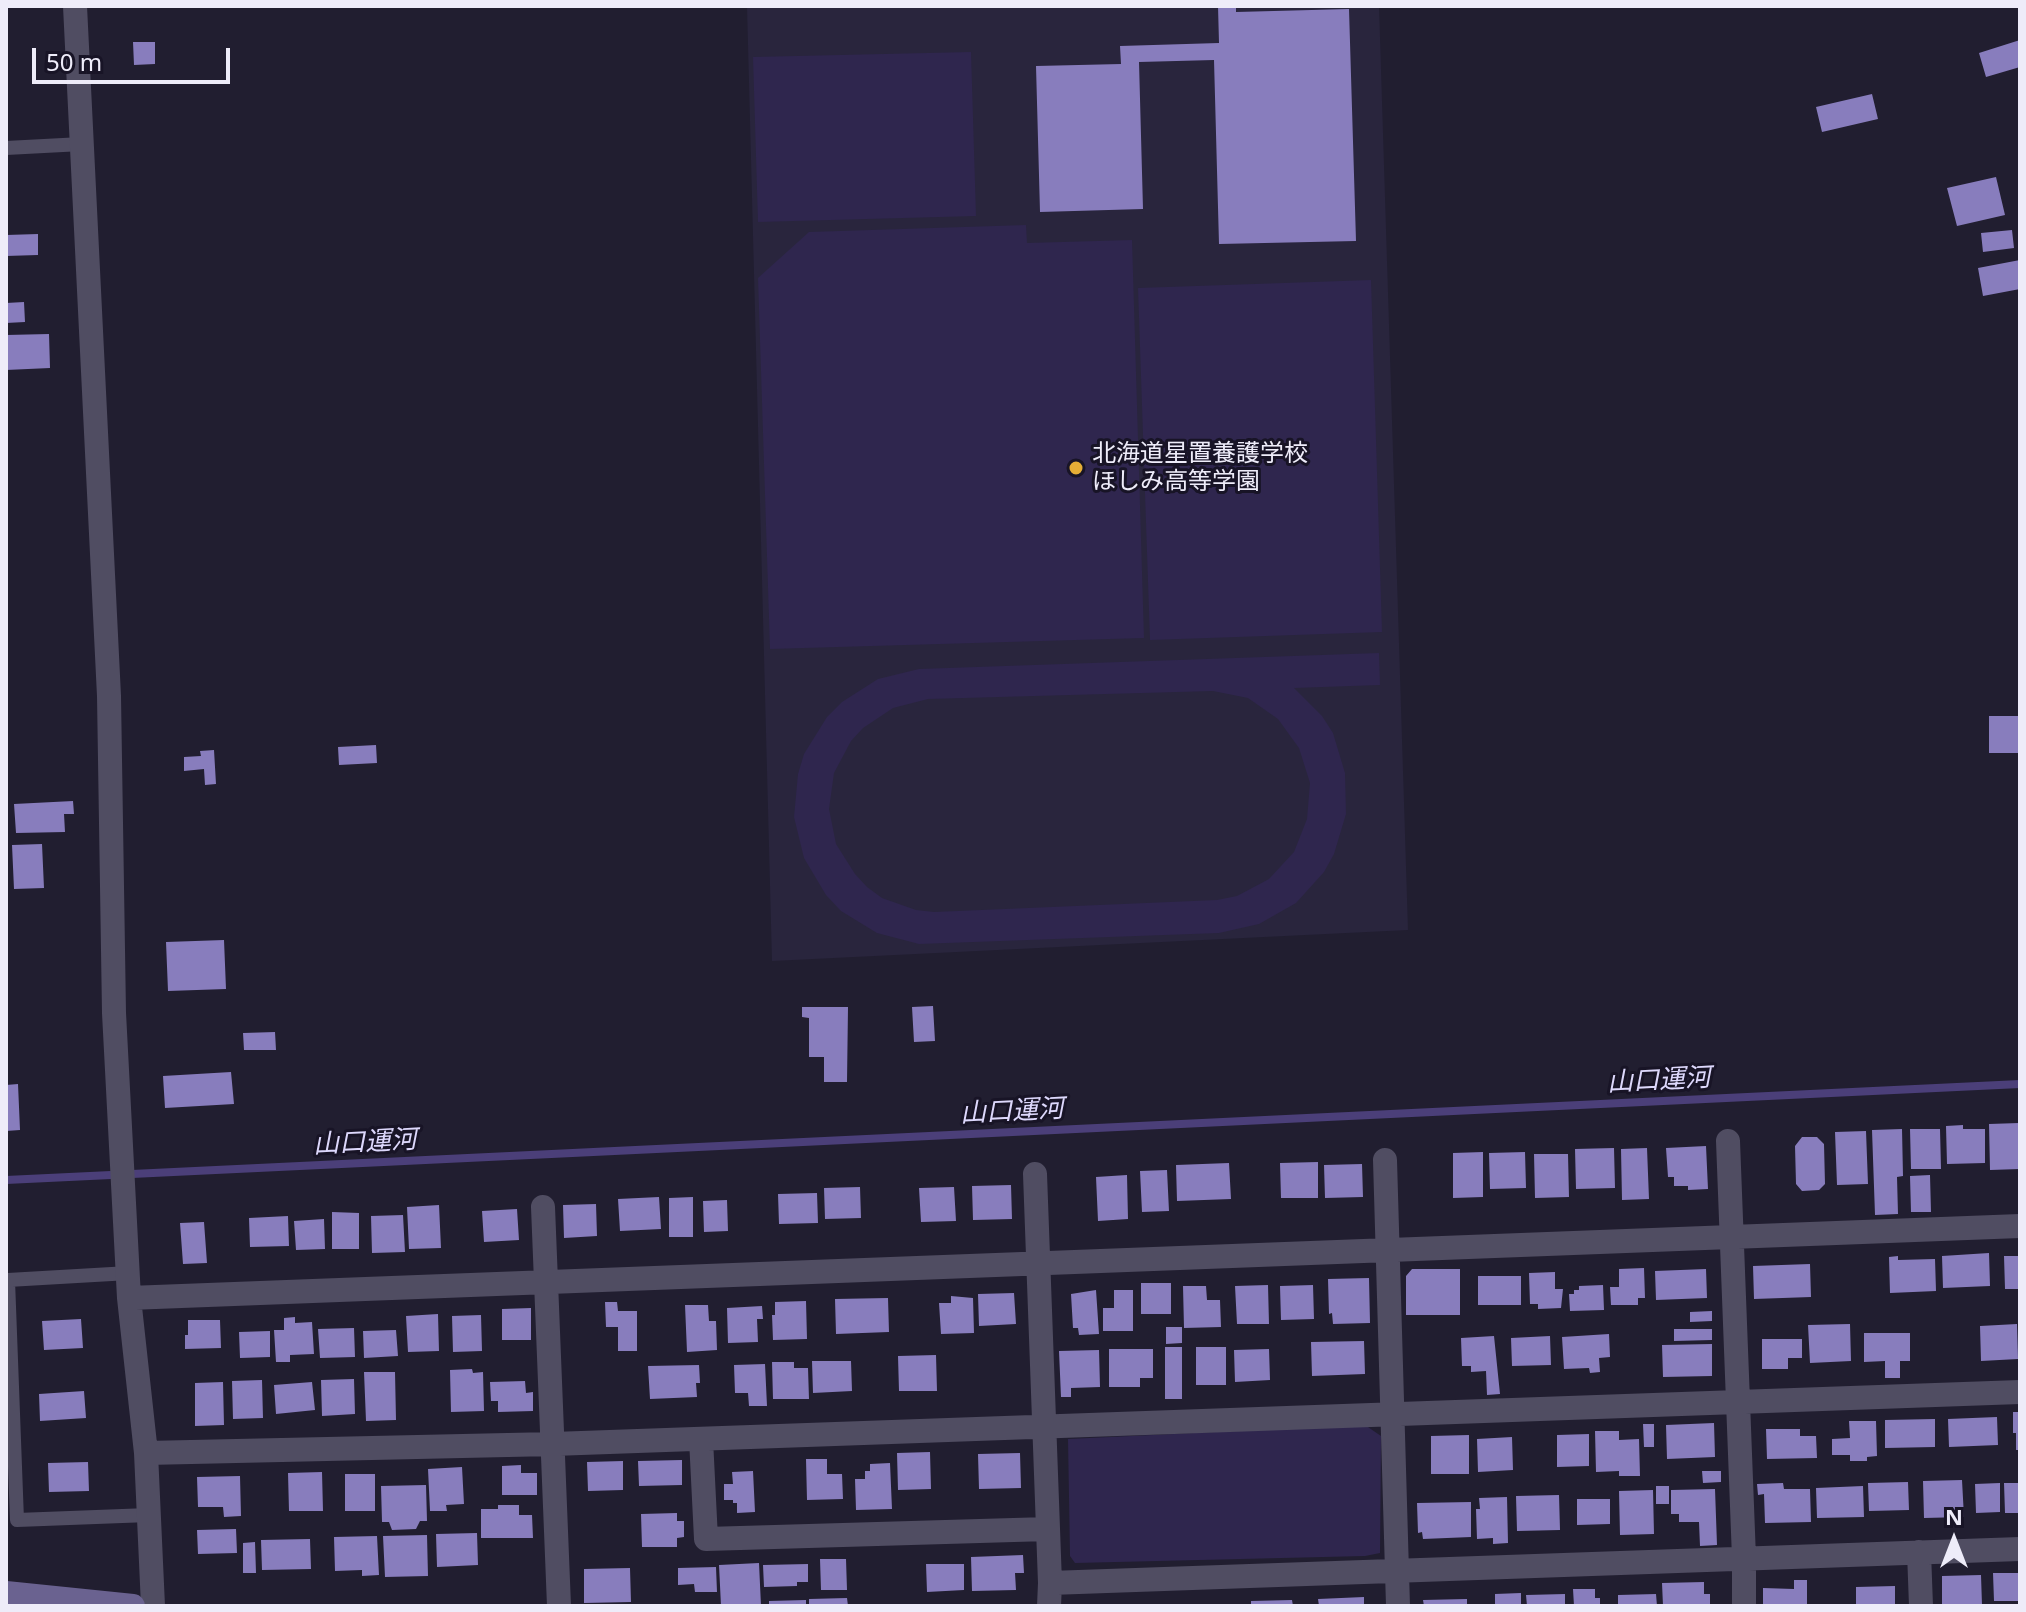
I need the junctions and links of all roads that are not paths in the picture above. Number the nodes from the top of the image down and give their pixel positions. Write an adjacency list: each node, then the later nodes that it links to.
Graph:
1 (75, 6): 2 (street)
2 (82, 144): 3 (lane); 12 (street)
3 (6, 148)
4 (1728, 1141): 9 (street)
5 (1385, 1160): 10 (street)
6 (1035, 1174): 11 (street)
7 (543, 1207): 13 (street)
8 (2020, 1226): 9 (street)
9 (1731, 1238): 10 (street); 17 (street)
10 (1387, 1251): 11 (street); 18 (street)
11 (1037, 1264): 13 (street); 19 (street)
12 (129, 1273): 14 (street); 15 (lane)
13 (548, 1283): 14 (street); 21 (street)
14 (129, 1298): 22 (street)
15 (8, 1362): 23 (lane)
16 (2020, 1392): 17 (street)
17 (1738, 1400): 18 (street); 27 (street)
18 (1393, 1413): 19 (street); 28 (street)
19 (1044, 1426): 20 (street); 24 (street)
20 (701, 1439): 21 (street); 24 (street)
21 (553, 1444): 22 (street); 33 (street)
22 (146, 1453): 23 (street)
23 (149, 1515): 32 (street)
24 (1048, 1529): 30 (street)
25 (2020, 1549): 26 (street)
26 (1919, 1552): 27 (street); 36 (street)
27 (1744, 1558): 28 (street); 35 (street)
28 (1399, 1569): 30 (street); 34 (street)
29 (6, 1593): 31 (street)
30 (1049, 1594)
31 (133, 1606)
32 (153, 1606)
33 (559, 1606)
34 (1398, 1606)
35 (1744, 1606)
36 (1921, 1606)

